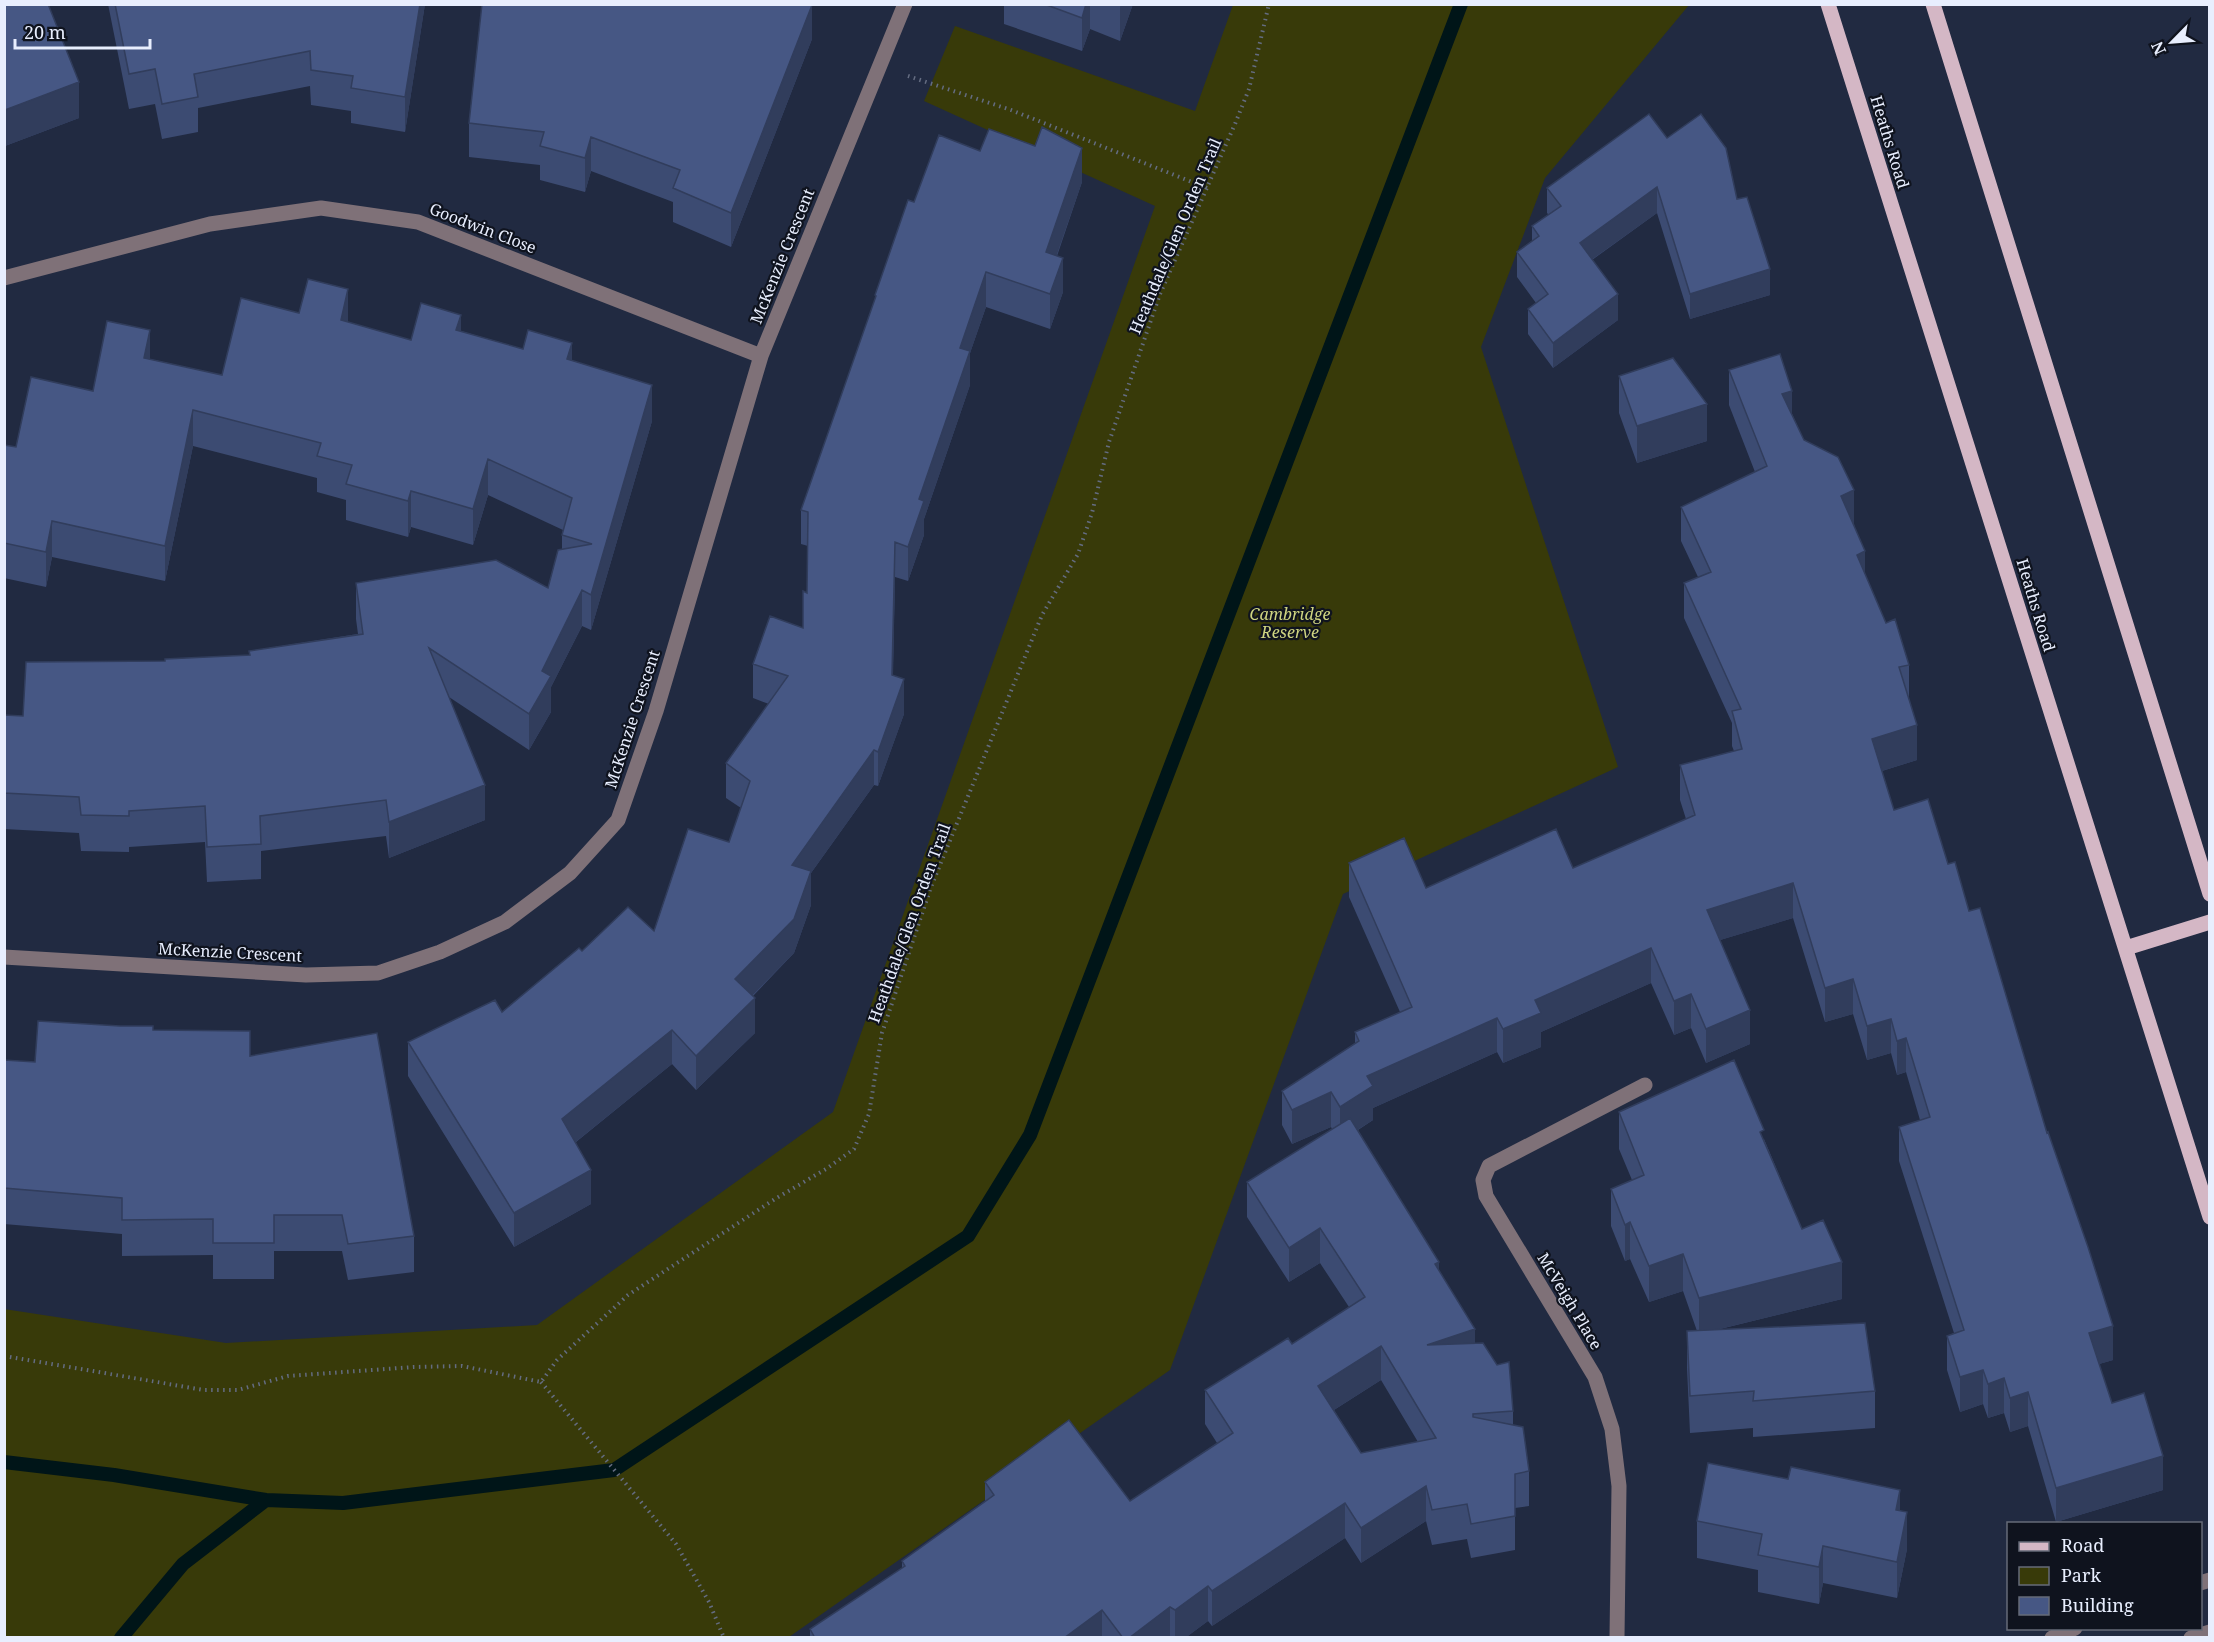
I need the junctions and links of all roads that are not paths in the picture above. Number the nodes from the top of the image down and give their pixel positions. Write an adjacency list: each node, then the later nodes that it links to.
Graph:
1 (905, 4): 5 (street, McKenzie Crescent)
2 (1828, 4): 8 (main road, Heaths Road)
3 (1933, 4): 6 (main road)
4 (4, 278): 5 (street, Goodwin Close)
5 (761, 356): 9 (street, McKenzie Crescent)
6 (2210, 894)
7 (2210, 922): 8 (main road)
8 (2126, 948): 11 (main road, Heaths Road)
9 (4, 957)
10 (1645, 1085): 14 (street, McVeigh Place)
11 (2210, 1217)
12 (2072, 1630): 15 (street)
13 (2210, 1632): 16 (street)
14 (1617, 1638)
15 (2052, 1638)
16 (2191, 1638)

